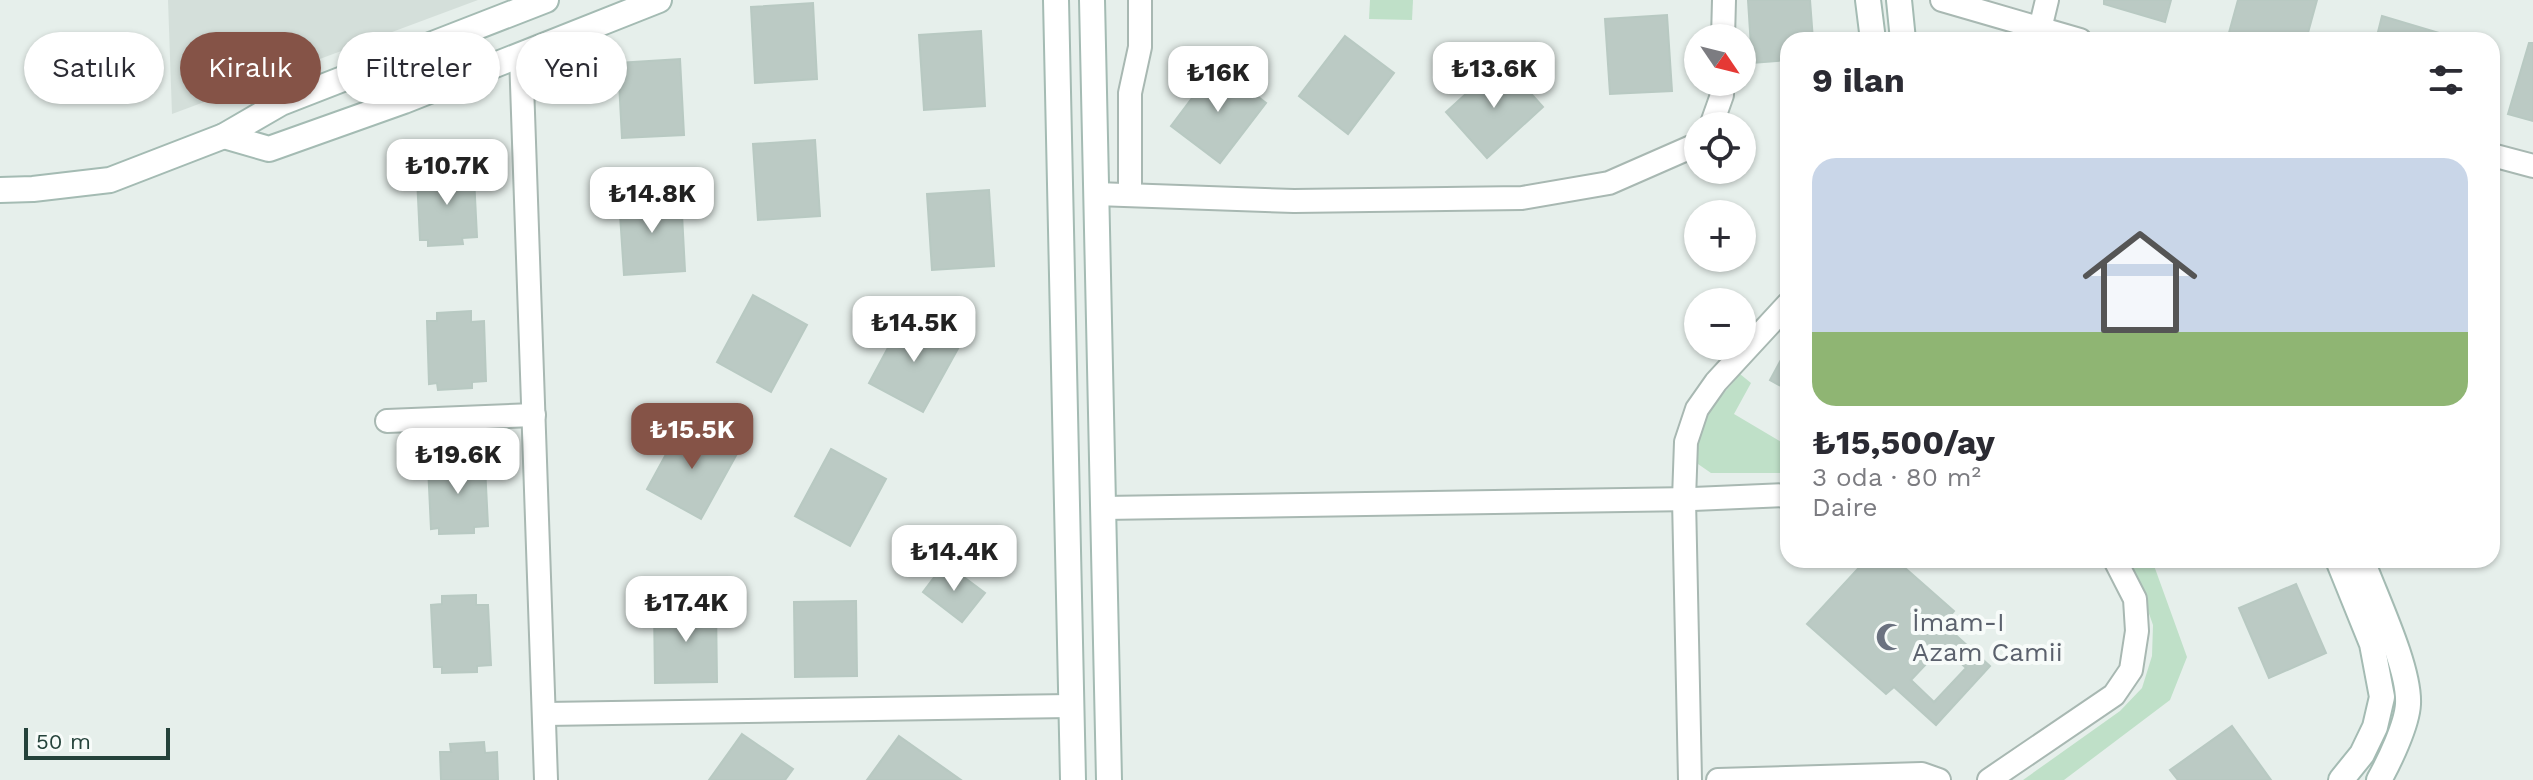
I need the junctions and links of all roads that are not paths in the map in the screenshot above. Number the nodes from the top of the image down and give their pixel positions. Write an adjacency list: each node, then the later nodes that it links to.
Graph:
1 (544, 0): 19 (street)
2 (659, 0): 13 (street)
3 (1056, 0): 35 (street)
4 (1092, 0): 24 (street)
5 (1140, 0): 25 (street)
6 (1724, 0): 11 (street)
7 (1868, 0): 14 (street)
8 (1899, 0): 15 (street)
9 (1942, 0): 12 (street)
10 (2047, 0): 12 (street)
11 (1723, 24)
12 (2040, 29): 16 (street)
13 (579, 32)
14 (1872, 32)
15 (1902, 32)
16 (2051, 32)
17 (516, 57): 19 (street)
18 (523, 104): 27 (street)
19 (224, 136): 23 (street)
20 (1684, 150): 25 (street)
21 (2500, 157): 22 (street)
22 (2533, 166)
23 (0, 190)
24 (1096, 194): 25 (street); 31 (street)
25 (1130, 195)
26 (1780, 313): 30 (street)
27 (534, 415): 28 (street); 36 (street)
28 (387, 421)
29 (1780, 495): 30 (street)
30 (1684, 499): 31 (street); 40 (street)
31 (1103, 508): 39 (street)
32 (2119, 568): 43 (street)
33 (2341, 568): 44 (street)
34 (2365, 568): 45 (street)
35 (1071, 706): 36 (street); 38 (street)
36 (545, 714): 37 (street)
37 (546, 780)
38 (1073, 780)
39 (1109, 780)
40 (1690, 780)
41 (1718, 780): 42 (street)
42 (1939, 780)
43 (1989, 780)
44 (2341, 780)
45 (2379, 780)

